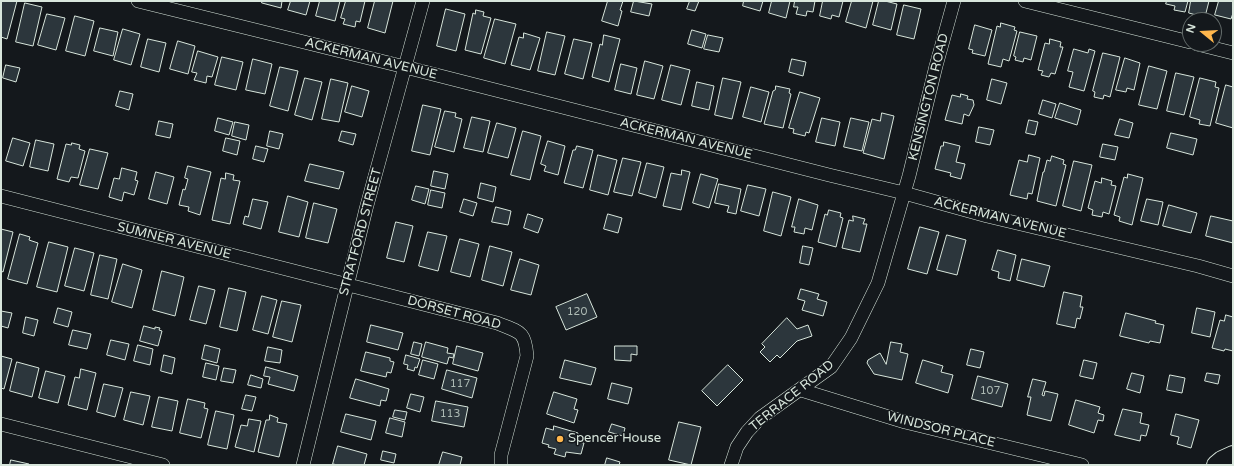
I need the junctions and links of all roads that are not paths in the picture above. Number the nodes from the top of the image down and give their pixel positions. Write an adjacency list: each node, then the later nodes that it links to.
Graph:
1 (138, 1): 8 (street, ACKERMAN AVENUE)
2 (423, 1): 8 (street, STRATFORD STREET)
3 (954, 1): 9 (street, KENSINGTON ROAD)
4 (1025, 1): 5 (street)
5 (1182, 40)
6 (1222, 50): 7 (street)
7 (1233, 53)
8 (405, 67): 9 (street, ACKERMAN AVENUE); 12 (street, STRATFORD STREET)
9 (904, 193): 11 (street, ACKERMAN AVENUE); 13 (street, TERRACE ROAD)
10 (1, 196): 12 (street, SUMNER AVENUE)
11 (1233, 276)
12 (347, 285): 17 (street, STRATFORD STREET); 18 (street, DORSET ROAD)
13 (801, 390): 19 (street, TERRACE ROAD); 20 (street, WINDSOR PLACE)
14 (1, 424): 16 (street)
15 (1233, 455): 21 (street)
16 (163, 465)
17 (303, 465)
18 (501, 465)
19 (731, 465)
20 (1082, 465)
21 (1216, 465)

